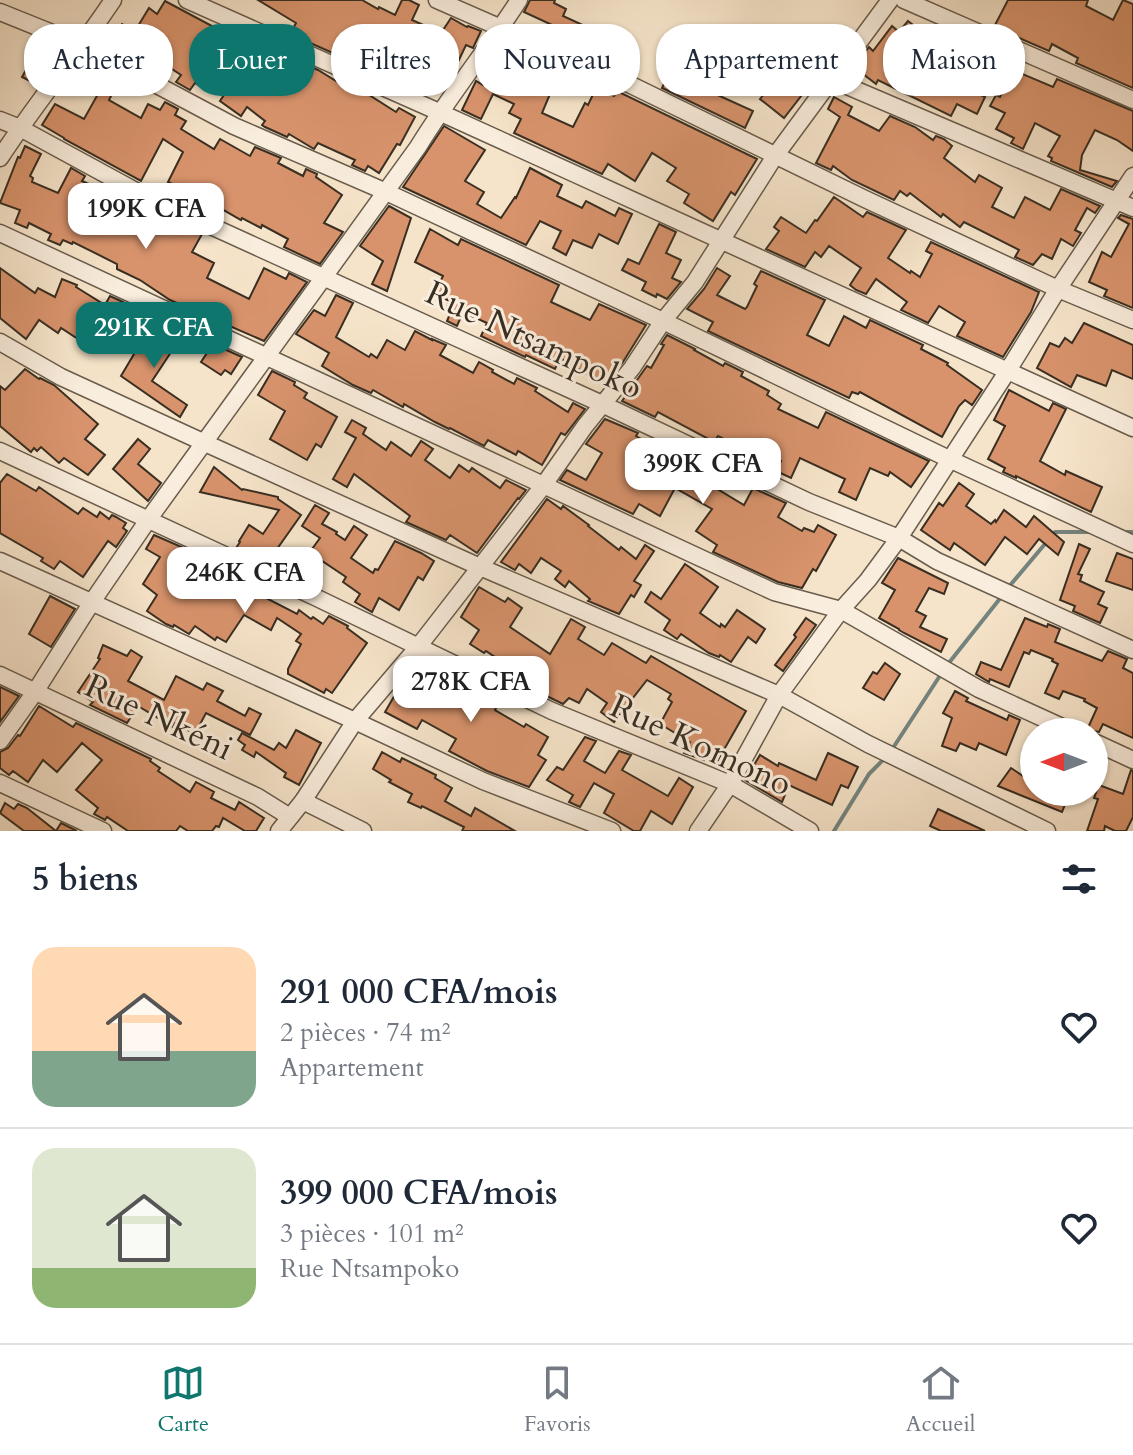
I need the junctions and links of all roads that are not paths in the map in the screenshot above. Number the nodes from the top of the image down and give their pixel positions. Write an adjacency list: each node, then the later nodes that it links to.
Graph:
1 (113, 0): 9 (street)
2 (187, 0): 20 (street)
3 (437, 0): 10 (street)
4 (519, 0): 11 (street)
5 (890, 0): 12 (street)
6 (904, 0): 19 (street)
7 (0, 12): 8 (street)
8 (30, 24)
9 (96, 24)
10 (489, 24)
11 (503, 24)
12 (867, 32)
13 (475, 63): 20 (street)
14 (640, 89): 23 (street)
15 (173, 93): 26 (street)
16 (867, 94): 27 (street)
17 (44, 96): 22 (street)
18 (821, 96): 23 (street)
19 (1133, 100)
20 (439, 112): 26 (street); 30 (street)
21 (0, 120): 22 (street, Rue Ntsampoko)
22 (20, 128): 24 (street); 31 (street, Rue Ntsampoko)
23 (775, 156): 30 (street); 32 (street)
24 (0, 158)
25 (1133, 176): 27 (street)
26 (384, 191): 31 (street); 34 (street)
27 (1117, 200): 28 (street); 32 (street)
28 (1133, 208)
29 (0, 233): 36 (street)
30 (722, 242): 34 (street); 37 (street)
31 (325, 277): 36 (street); 38 (street, Rue Ntsampoko)
32 (1058, 289): 33 (street); 37 (street)
33 (1133, 320)
34 (663, 321): 38 (street); 42 (street)
35 (0, 342): 40 (street)
36 (267, 356): 40 (street); 43 (street)
37 (1007, 372): 39 (street); 42 (street)
38 (602, 404): 43 (street); 45 (street, Rue Ntsampoko)
39 (1133, 428)
40 (205, 443): 44 (street); 48 (street)
41 (0, 451): 44 (street, Rue Komono)
42 (949, 459): 45 (street); 46 (street)
43 (543, 486): 48 (street); 50 (street)
44 (148, 520): 49 (street); 51 (street, Rue Komono)
45 (899, 538): 50 (street); 52 (street, Rue Ntsampoko)
46 (1133, 544)
47 (0, 561): 49 (street)
48 (480, 567): 51 (street); 55 (street)
49 (92, 602): 54 (street); 57 (street)
50 (841, 610): 55 (street); 56 (street)
51 (418, 647): 57 (street); 62 (street, Rue Komono)
52 (1133, 650)
53 (0, 675): 54 (street, Rue Nkéni)
54 (35, 692): 58 (street); 64 (street, Rue Nkéni)
55 (779, 695): 62 (street); 71 (street)
56 (1042, 718)
57 (355, 721): 63 (street); 68 (street)
58 (0, 741)
59 (1108, 748): 60 (street)
60 (1133, 760)
61 (0, 783): 65 (street)
62 (730, 784): 69 (street); 70 (street, Rue Komono)
63 (303, 801): 64 (street); 67 (street)
64 (290, 817): 66 (street)
65 (103, 831)
66 (279, 831)
67 (363, 831)
68 (612, 831)
69 (698, 831)
70 (810, 831)
71 (1047, 831)

